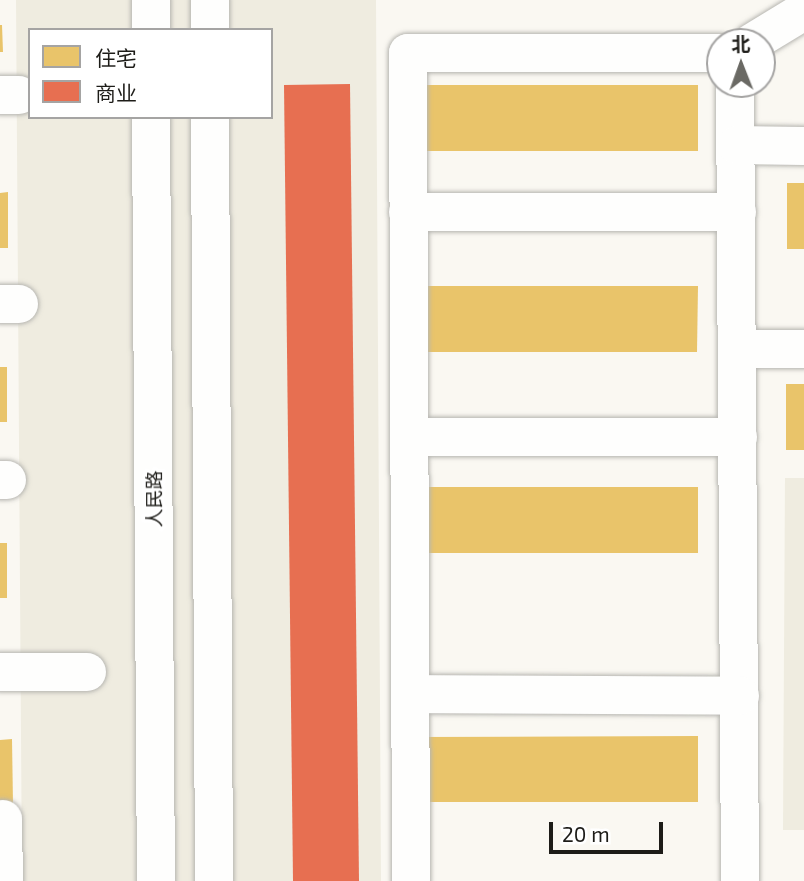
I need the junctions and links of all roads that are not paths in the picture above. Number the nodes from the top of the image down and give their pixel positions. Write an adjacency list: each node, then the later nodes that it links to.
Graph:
1 (151, 0): 4 (street)
2 (210, 0): 5 (street)
3 (804, 11): 6 (street)
4 (151, 28)
5 (210, 28)
6 (776, 28)
7 (706, 53): 13 (street)
8 (735, 98): 11 (street)
9 (151, 119): 25 (street, 人民路)
10 (210, 119): 26 (street)
11 (737, 145): 12 (street); 14 (street)
12 (804, 146)
13 (408, 212): 14 (street); 17 (street)
14 (737, 212): 15 (street)
15 (739, 349): 16 (street); 18 (street)
16 (804, 349)
17 (409, 437): 18 (street); 21 (street)
18 (738, 437): 22 (street)
19 (0, 672): 20 (street)
20 (87, 672)
21 (410, 694): 22 (street); 27 (street)
22 (740, 696): 28 (street)
23 (3, 819): 24 (street)
24 (4, 881)
25 (156, 881)
26 (214, 881)
27 (411, 881)
28 (740, 881)

